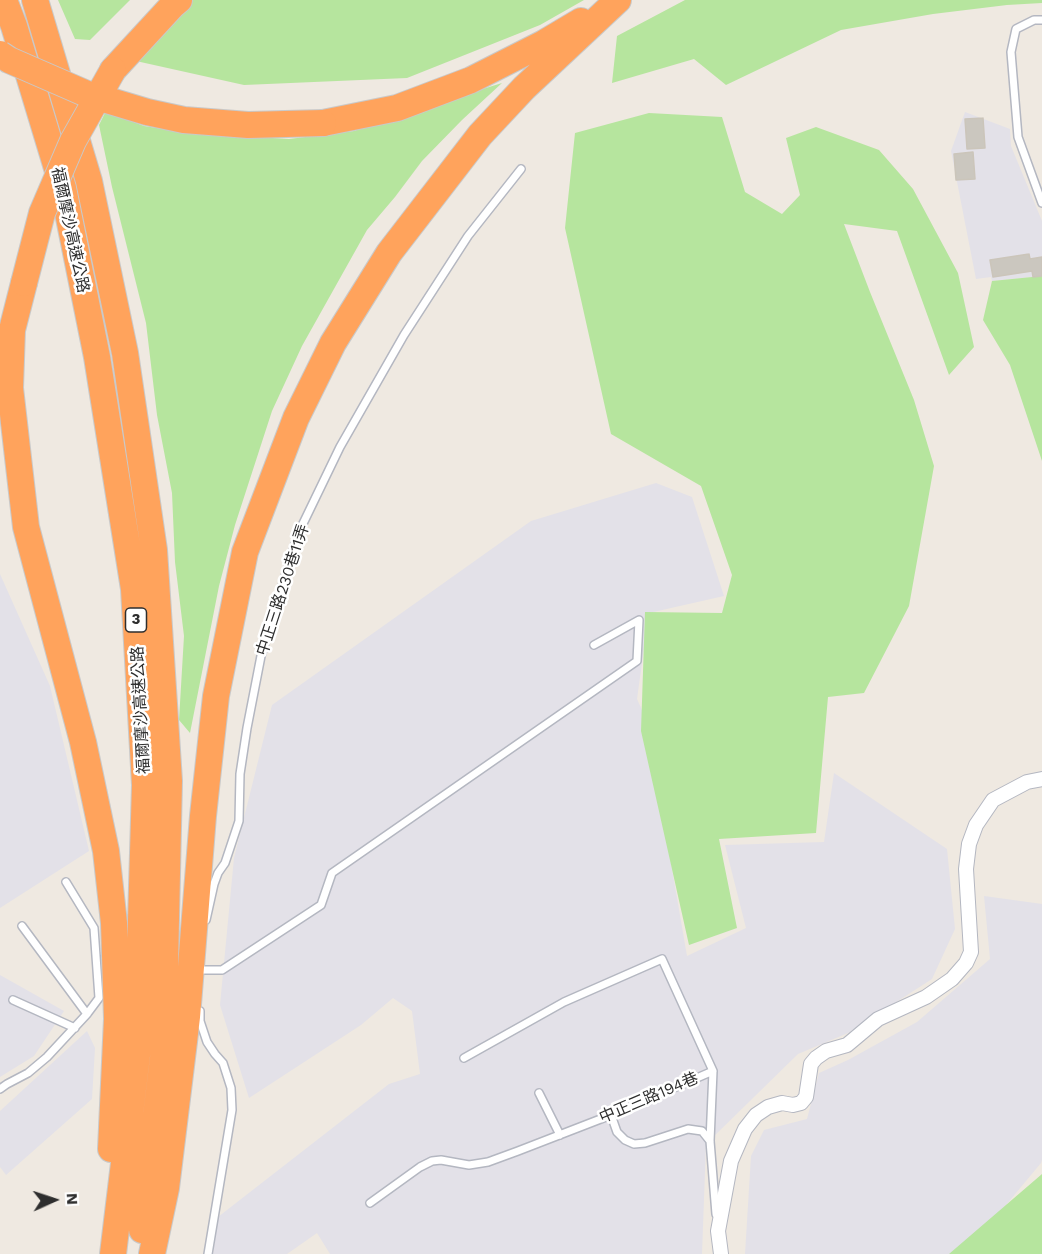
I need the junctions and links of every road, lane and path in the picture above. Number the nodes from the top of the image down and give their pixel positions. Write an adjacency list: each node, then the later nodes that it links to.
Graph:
1 (4, 0): 31 (highway, 福爾摩沙高速公路 / 3)
2 (35, 0): 32 (highway, 福爾摩沙高速公路 / 3)
3 (179, 0): 30 (highway, bridge)
4 (617, 0): 6 (highway, bridge); 33 (highway)
5 (1042, 20): 8 (lane)
6 (0, 54)
7 (521, 170): 13 (lane, 中正三路230巷11弄)
8 (1042, 203)
9 (594, 645): 15 (lane)
10 (1042, 779): 29 (street)
11 (66, 882): 19 (lane)
12 (22, 926): 19 (lane)
13 (205, 931)
14 (203, 960): 15 (lane)
15 (202, 970): 16 (lane)
16 (201, 981)
17 (13, 1000): 20 (lane)
18 (200, 1002): 34 (lane)
19 (87, 1014): 20 (lane)
20 (75, 1028): 23 (lane)
21 (464, 1058): 22 (lane, 中正三路194巷)
22 (713, 1071): 25 (lane, 中正三路194巷); 27 (lane)
23 (0, 1089)
24 (539, 1093): 26 (lane)
25 (611, 1115): 26 (lane, 中正三路194巷); 27 (lane)
26 (560, 1135): 28 (lane, 中正三路194巷)
27 (710, 1141): 29 (lane)
28 (370, 1203)
29 (718, 1231): 35 (street)
30 (105, 1254)
31 (113, 1254)
32 (139, 1254)
33 (152, 1254)
34 (208, 1254)
35 (722, 1254)

